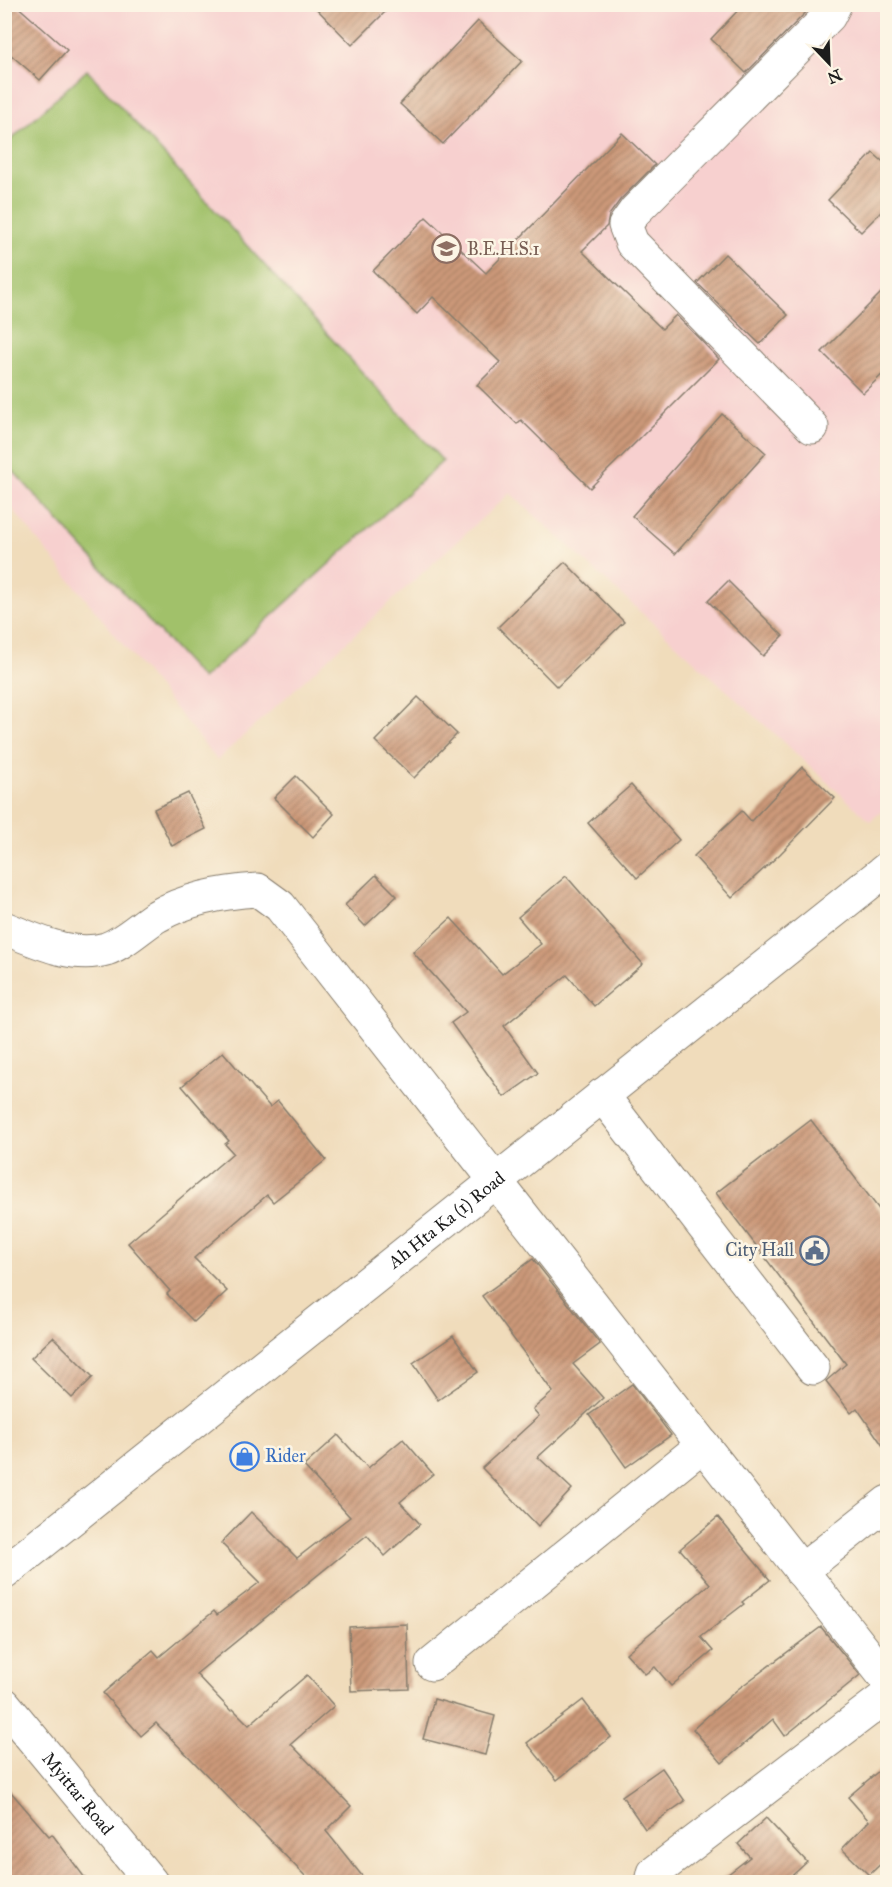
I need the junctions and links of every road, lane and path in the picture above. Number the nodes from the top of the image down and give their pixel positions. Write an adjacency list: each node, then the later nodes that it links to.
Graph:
1 (835, 4): 2 (street)
2 (812, 427)
3 (888, 868): 5 (street, Ah Hta Ka (1) Road)
4 (4, 928): 6 (street)
5 (602, 1095): 6 (street, Ah Hta Ka (1) Road); 7 (street)
6 (494, 1181): 8 (street); 11 (street, Ah Hta Ka (1) Road)
7 (813, 1368)
8 (703, 1445): 10 (street); 12 (street)
9 (888, 1502): 10 (street)
10 (801, 1571): 13 (street)
11 (4, 1573)
12 (432, 1664)
13 (888, 1681)
14 (888, 1695): 17 (street)
15 (4, 1704): 16 (street, Myittar Road)
16 (151, 1882)
17 (652, 1882)

